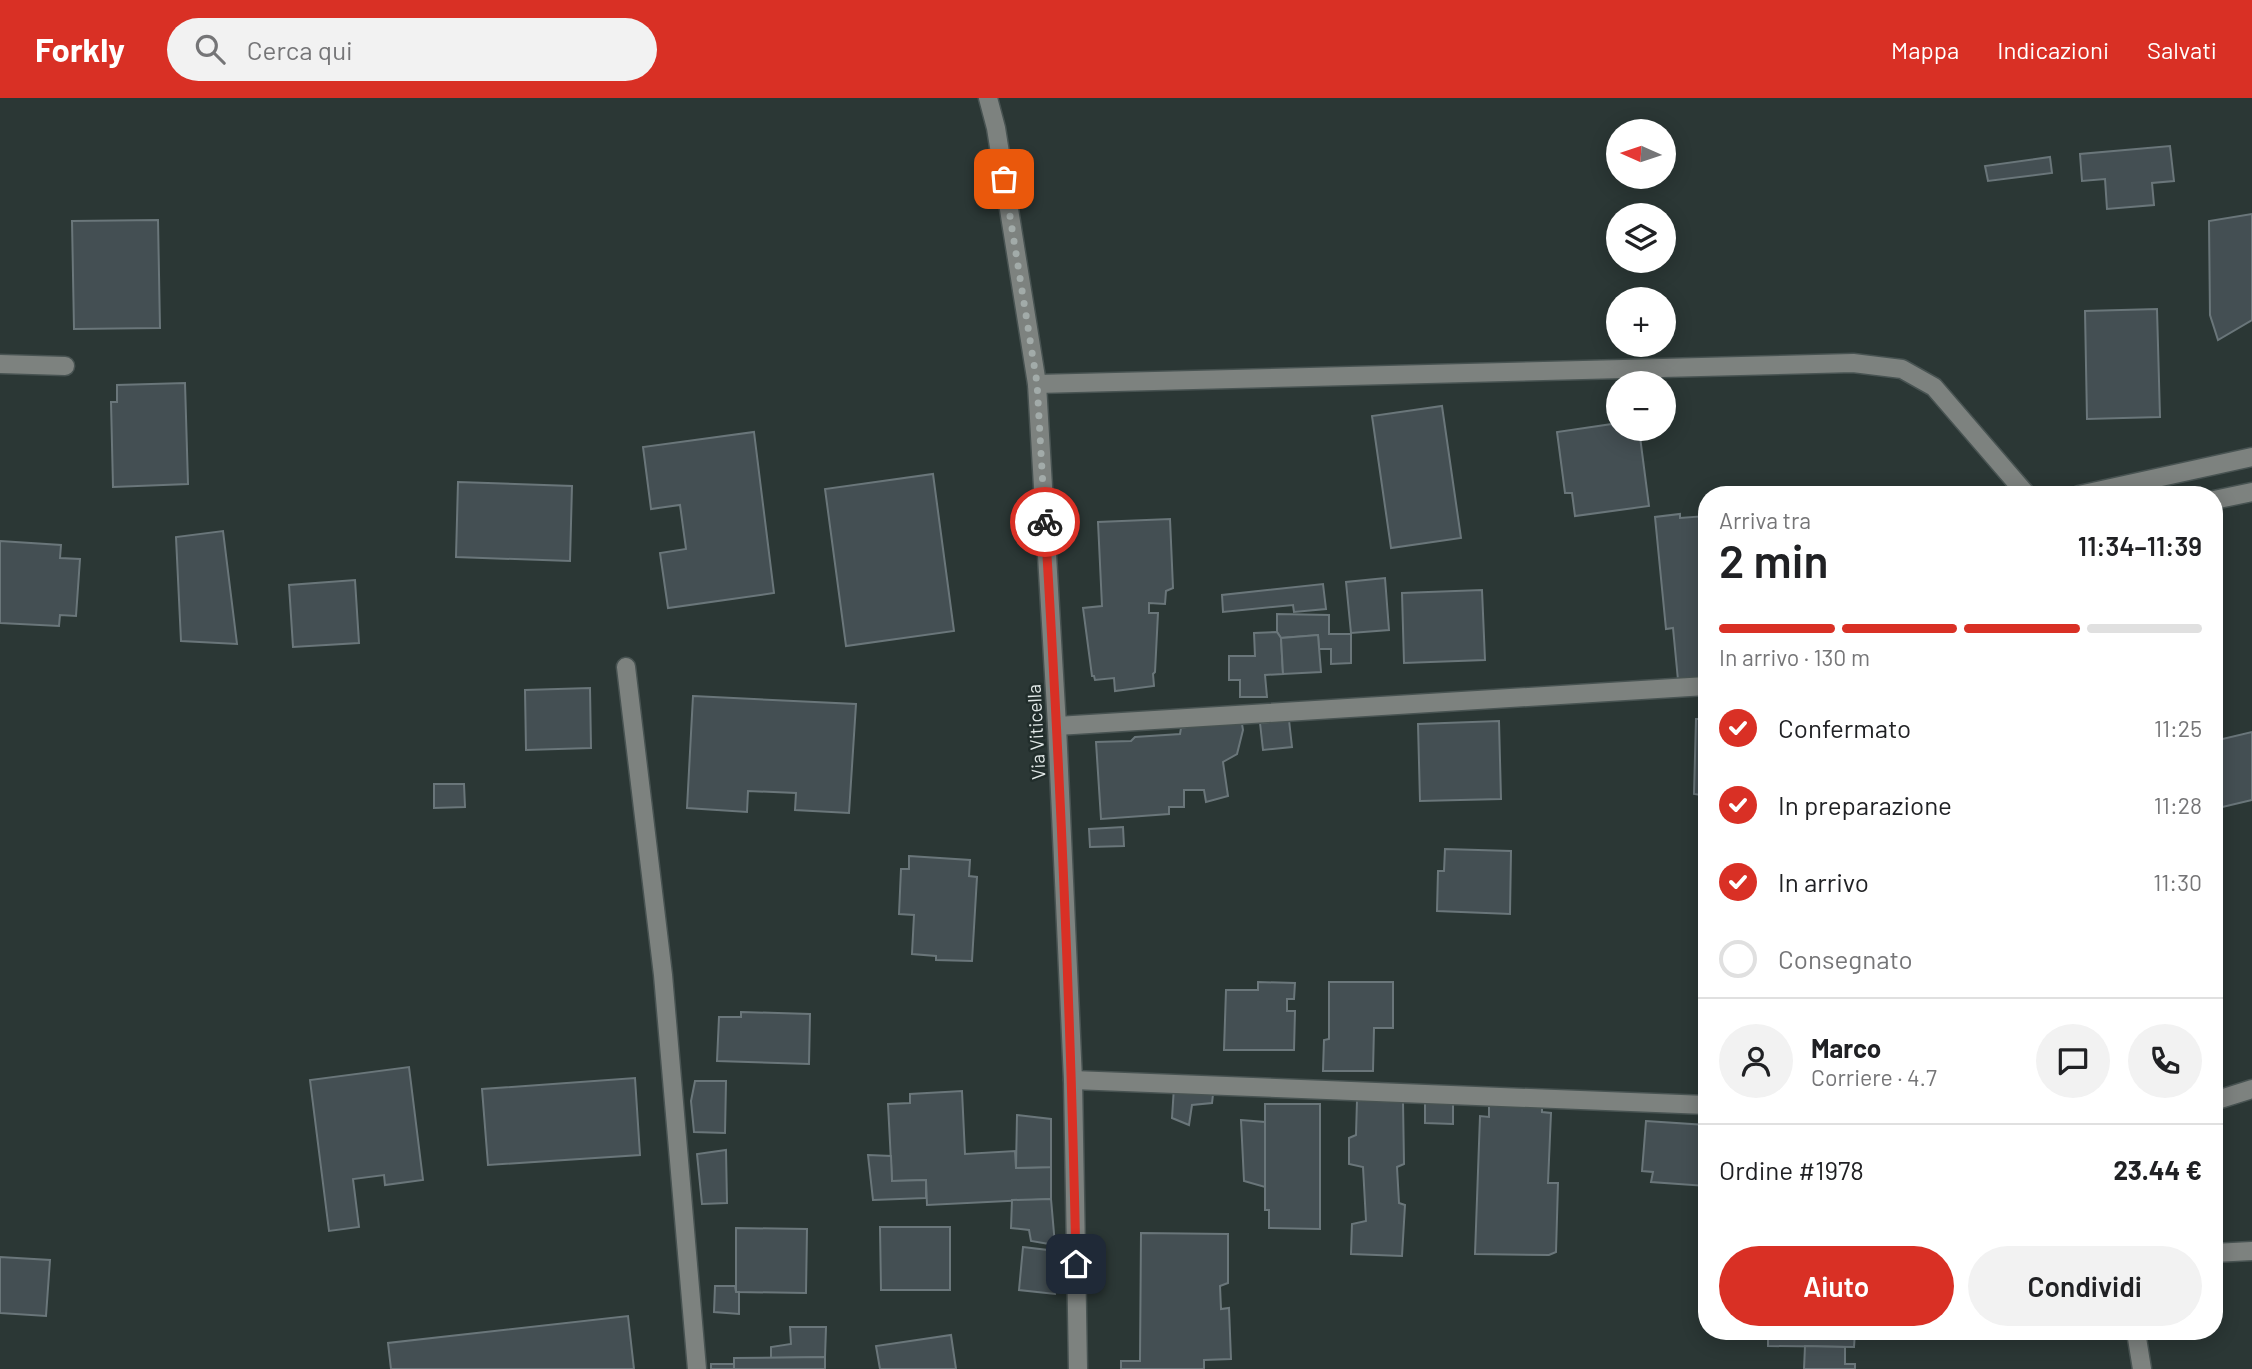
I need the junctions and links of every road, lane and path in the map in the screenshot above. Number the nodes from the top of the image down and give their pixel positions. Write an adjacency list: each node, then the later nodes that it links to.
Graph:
1 (988, 98): 4 (street, Via Viticella)
2 (0, 364): 3 (street)
3 (65, 366)
4 (1037, 383): 6 (street); 12 (street, Via Viticella)
5 (2252, 457): 7 (street)
6 (2019, 486)
7 (2120, 486)
8 (2252, 492): 9 (street)
9 (2223, 498)
10 (626, 667): 20 (street)
11 (1698, 686): 12 (street)
12 (1057, 726): 13 (street, Via Viticella)
13 (1073, 1080): 16 (street); 21 (street, Via Viticella)
14 (2252, 1089): 15 (street)
15 (2223, 1098)
16 (1698, 1105)
17 (2252, 1251): 18 (street)
18 (2223, 1253)
19 (2137, 1340): 22 (street)
20 (696, 1369)
21 (1078, 1369)
22 (2142, 1369)

